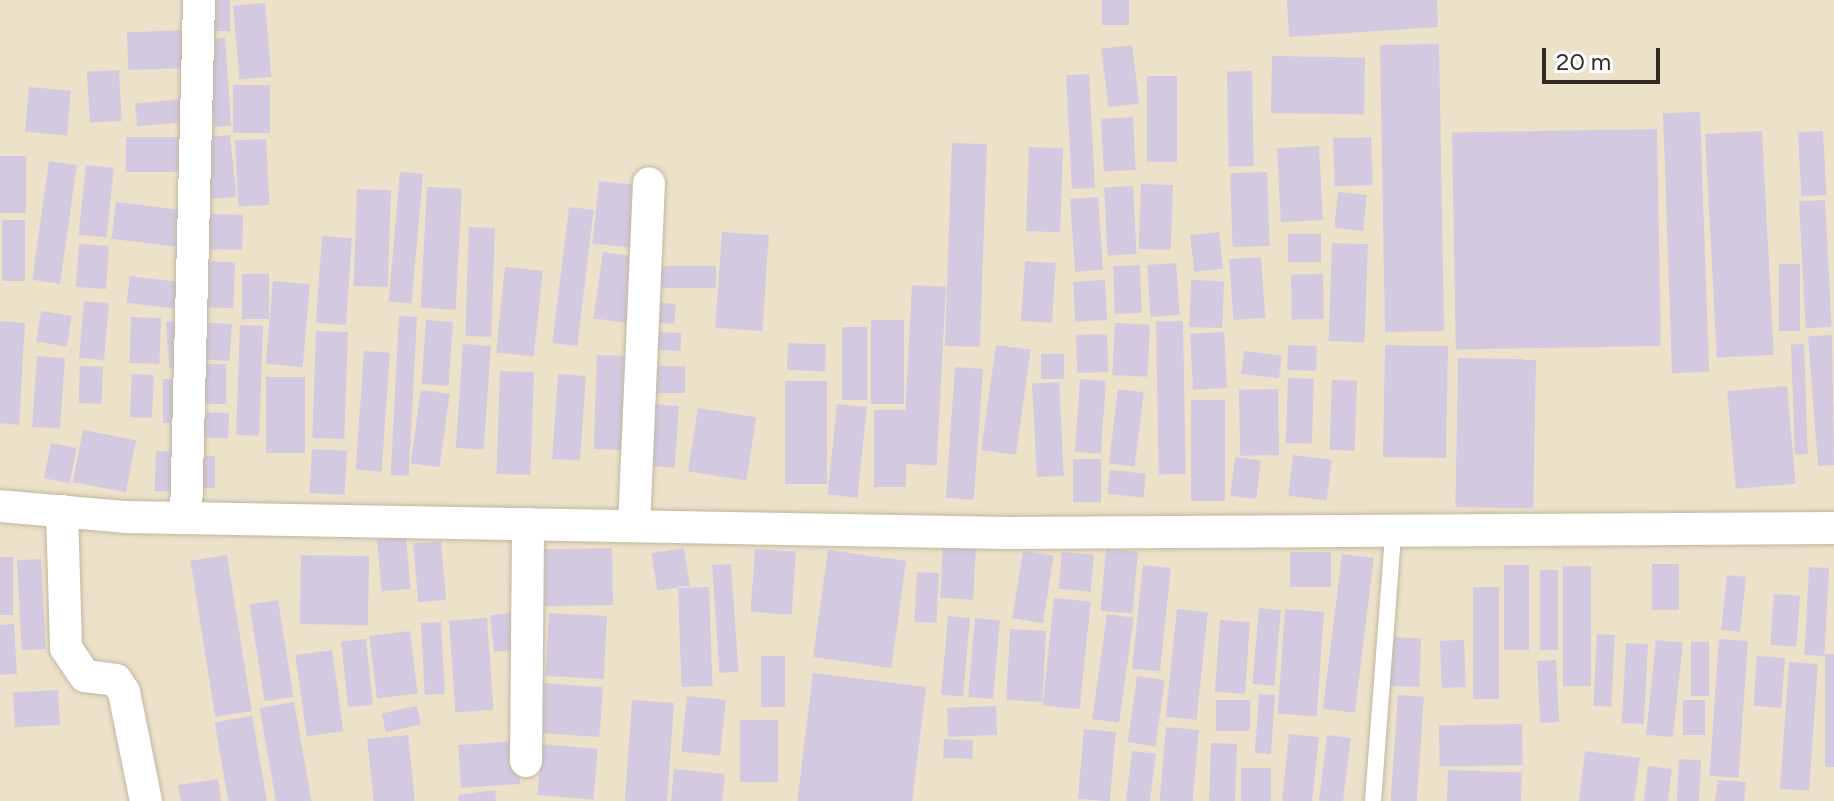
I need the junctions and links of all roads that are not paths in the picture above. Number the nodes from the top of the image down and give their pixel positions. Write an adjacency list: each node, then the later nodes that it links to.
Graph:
1 (199, 0): 5 (street)
2 (649, 183): 7 (street)
3 (0, 506): 4 (street)
4 (62, 511): 5 (street); 11 (street)
5 (186, 518): 6 (street)
6 (528, 524): 7 (street); 10 (street)
7 (634, 526): 9 (street)
8 (1834, 528): 9 (street)
9 (1393, 534): 12 (lane)
10 (526, 761)
11 (146, 801)
12 (1373, 801)

